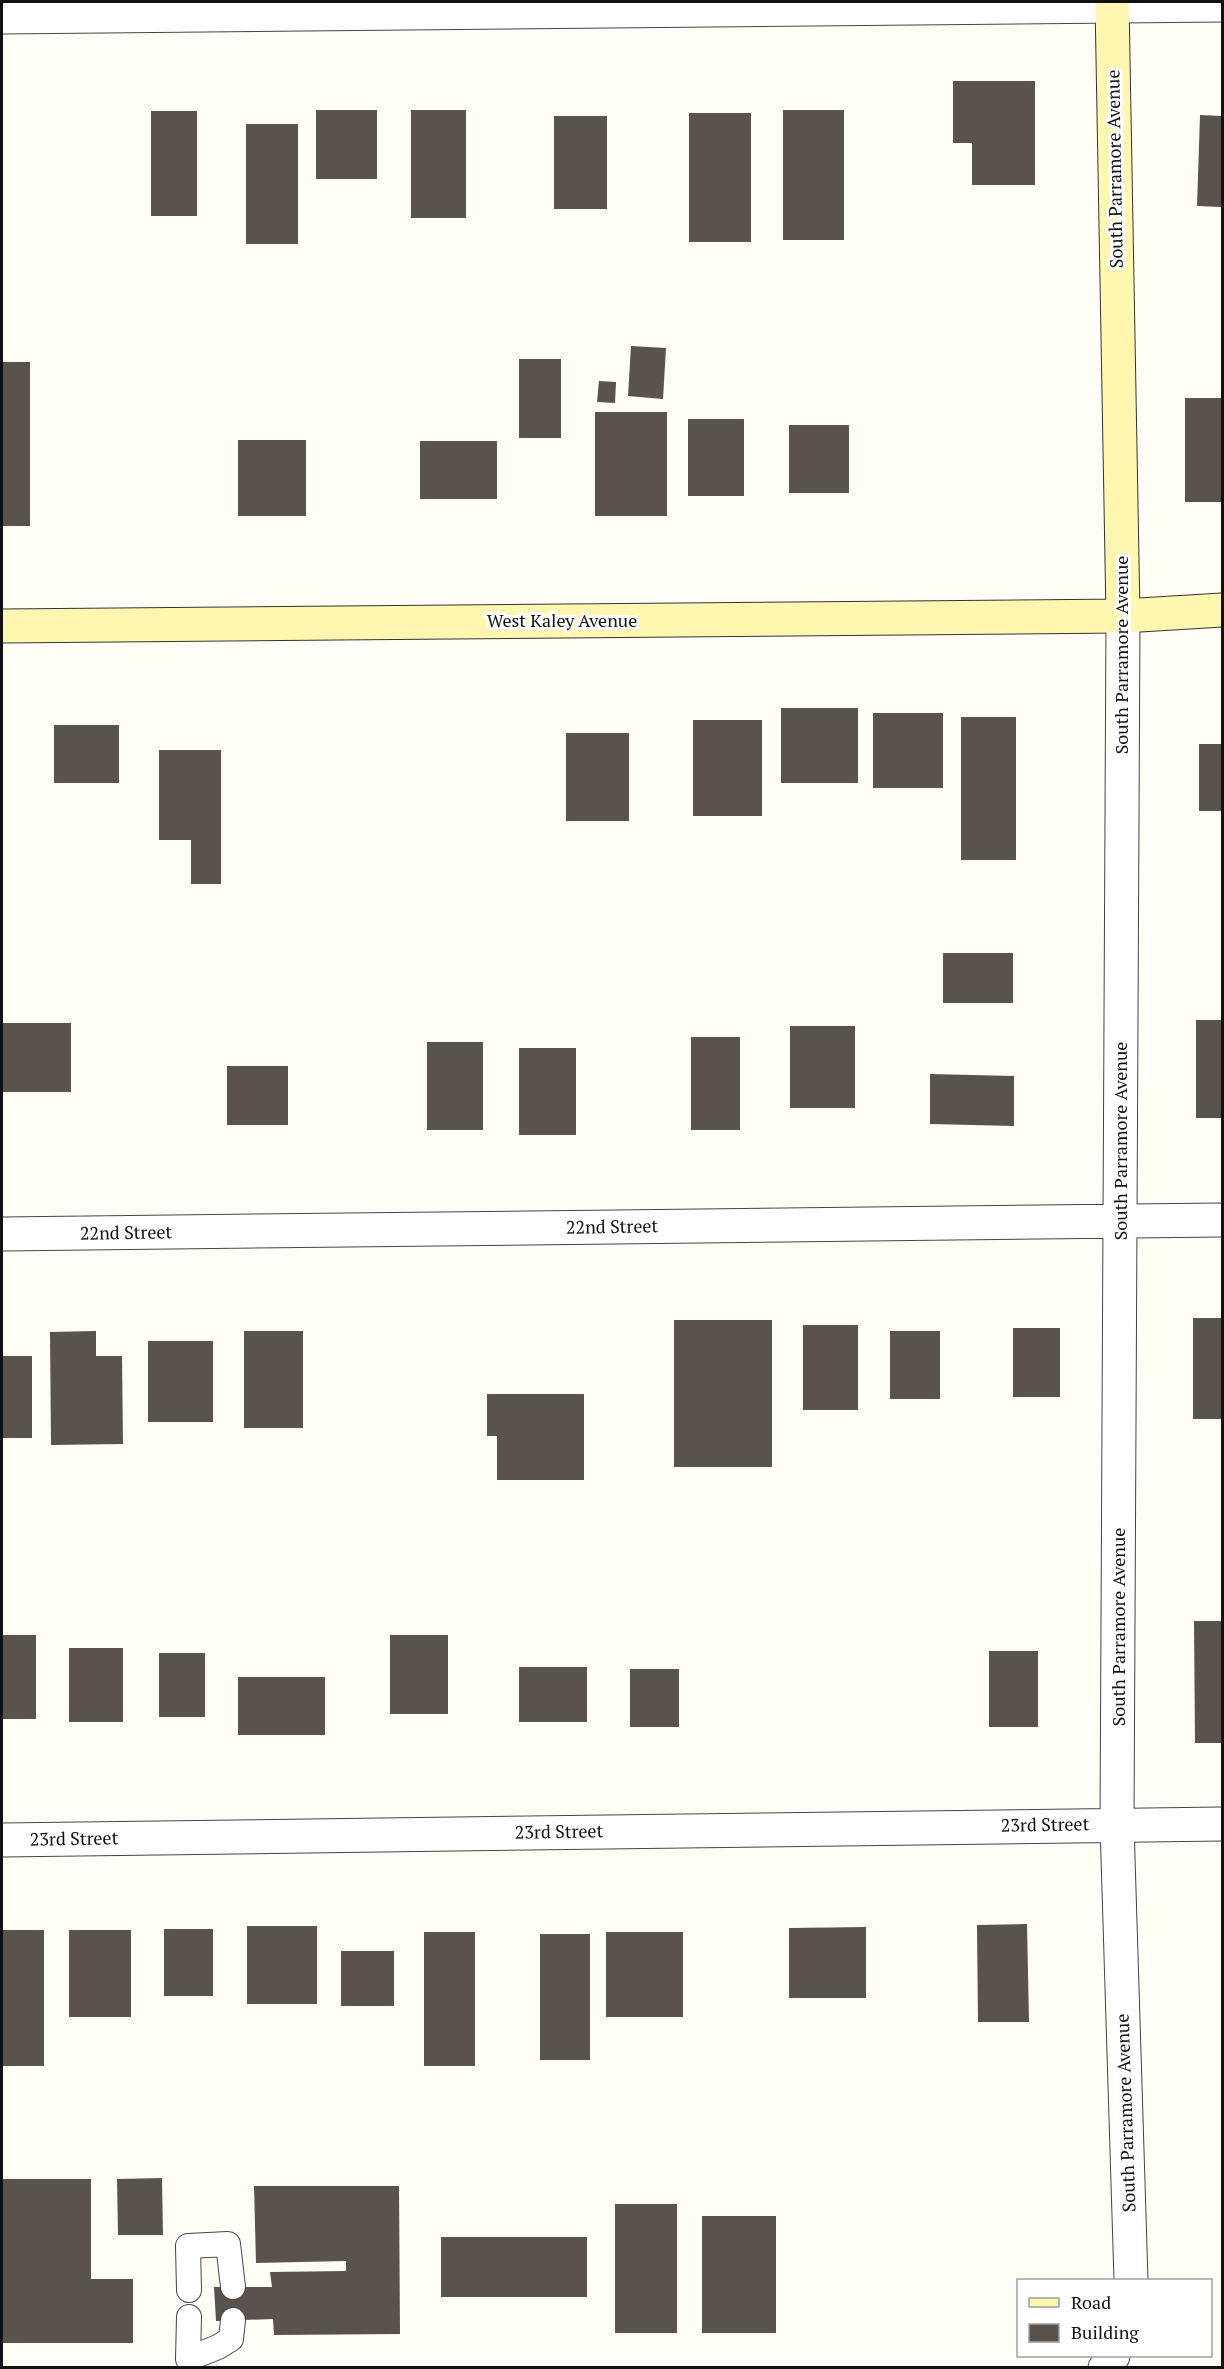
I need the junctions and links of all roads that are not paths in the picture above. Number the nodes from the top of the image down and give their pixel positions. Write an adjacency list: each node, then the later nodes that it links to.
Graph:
1 (1112, 4): 2 (street); 3 (street); 5 (street, South Parramore Avenue)
2 (1222, 5)
3 (2, 17)
4 (1222, 610): 5 (street)
5 (1123, 616): 6 (street); 7 (street, West Kaley Avenue); 9 (street, South Parramore Avenue)
6 (1222, 621)
7 (2, 626)
8 (1222, 1220): 9 (street, 22nd Street)
9 (1121, 1221): 10 (street, 22nd Street); 11 (street, South Parramore Avenue)
10 (2, 1234)
11 (1118, 1824): 12 (street, 23rd Street); 13 (street, 23rd Street); 14 (street, South Parramore Avenue)
12 (1222, 1824)
13 (2, 1840)
14 (1131, 2279)
15 (233, 2287): 16 (lane)
16 (189, 2290)
17 (189, 2317): 19 (lane)
18 (233, 2320): 19 (lane)
19 (188, 2363)

